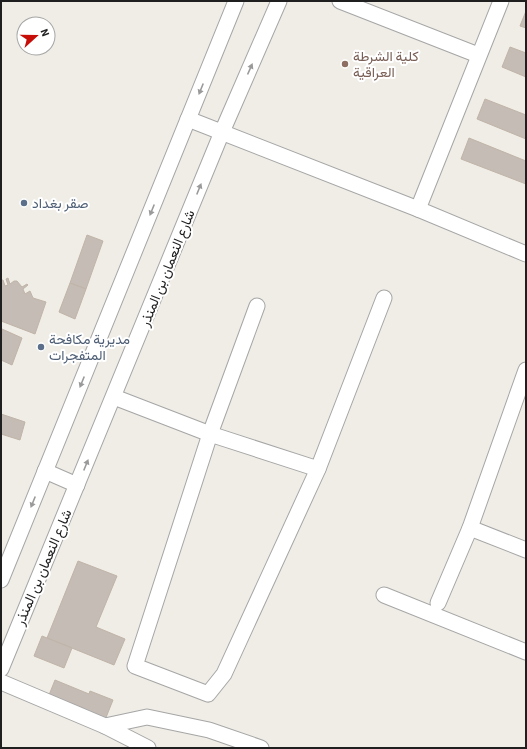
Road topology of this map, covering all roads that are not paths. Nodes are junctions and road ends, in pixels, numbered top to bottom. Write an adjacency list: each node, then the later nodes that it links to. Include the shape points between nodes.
1 (236, 1): 6 (street, one-way to 6)
2 (280, 1): 7 (street, شارع النعمان بن المنذر, one-way to 2)
3 (340, 1): 5 (street)
4 (500, 1): 5 (street)
5 (478, 55): 8 (street)
6 (188, 119): 7 (street); 16 (street, one-way to 16)
7 (222, 132): 8 (street); 13 (street, شارع النعمان بن المنذر, one-way to 7)
8 (418, 209): 9 (street)
9 (526, 254)
10 (384, 298): 15 (street)
11 (257, 306): 14 (street)
12 (526, 370): 18 (street)
13 (114, 397): 14 (street); 17 (street, شارع النعمان بن المنذر, one-way to 13)
14 (210, 434): 15 (street); 15 (street, via 135,666 208,694 224,674)
15 (318, 469)
16 (46, 471): 17 (street); 20 (street, one-way to 20)
17 (77, 485): 24 (street, شارع النعمان بن المنذر)
18 (470, 528): 19 (street); 22 (street)
19 (526, 550)
20 (1, 580)
21 (384, 595): 23 (street)
22 (438, 603)
23 (526, 652)
24 (1, 669)
25 (1, 682): 26 (street)
26 (105, 726): 27 (street); 28 (street, via 147,718 210,730)
27 (148, 748)
28 (261, 748)

